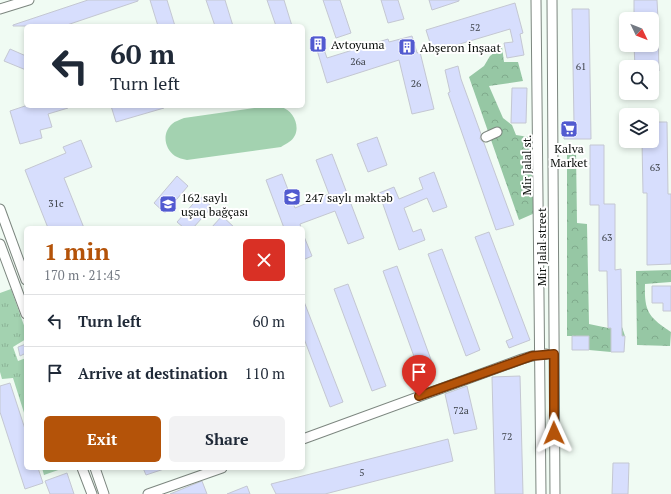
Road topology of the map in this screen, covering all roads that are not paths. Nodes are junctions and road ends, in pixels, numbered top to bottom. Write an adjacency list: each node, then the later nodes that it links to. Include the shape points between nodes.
1 (29, 0): 4 (street)
2 (536, 0): 11 (street, Mir Jalal st.)
3 (552, 0): 12 (street, Mir Jalal street)
4 (4, 8)
5 (497, 132): 6 (street)
6 (486, 137)
7 (0, 209): 9 (street)
8 (0, 244): 10 (street)
9 (24, 275)
10 (24, 309)
11 (540, 354): 12 (street); 13 (street); 20 (street)
12 (554, 354): 21 (street, Mir Jalal street)
13 (305, 438)
14 (83, 470): 17 (street)
15 (96, 470): 18 (street)
16 (216, 470): 19 (street)
17 (92, 494)
18 (104, 494)
19 (148, 494)
20 (541, 494)
21 (555, 494)

